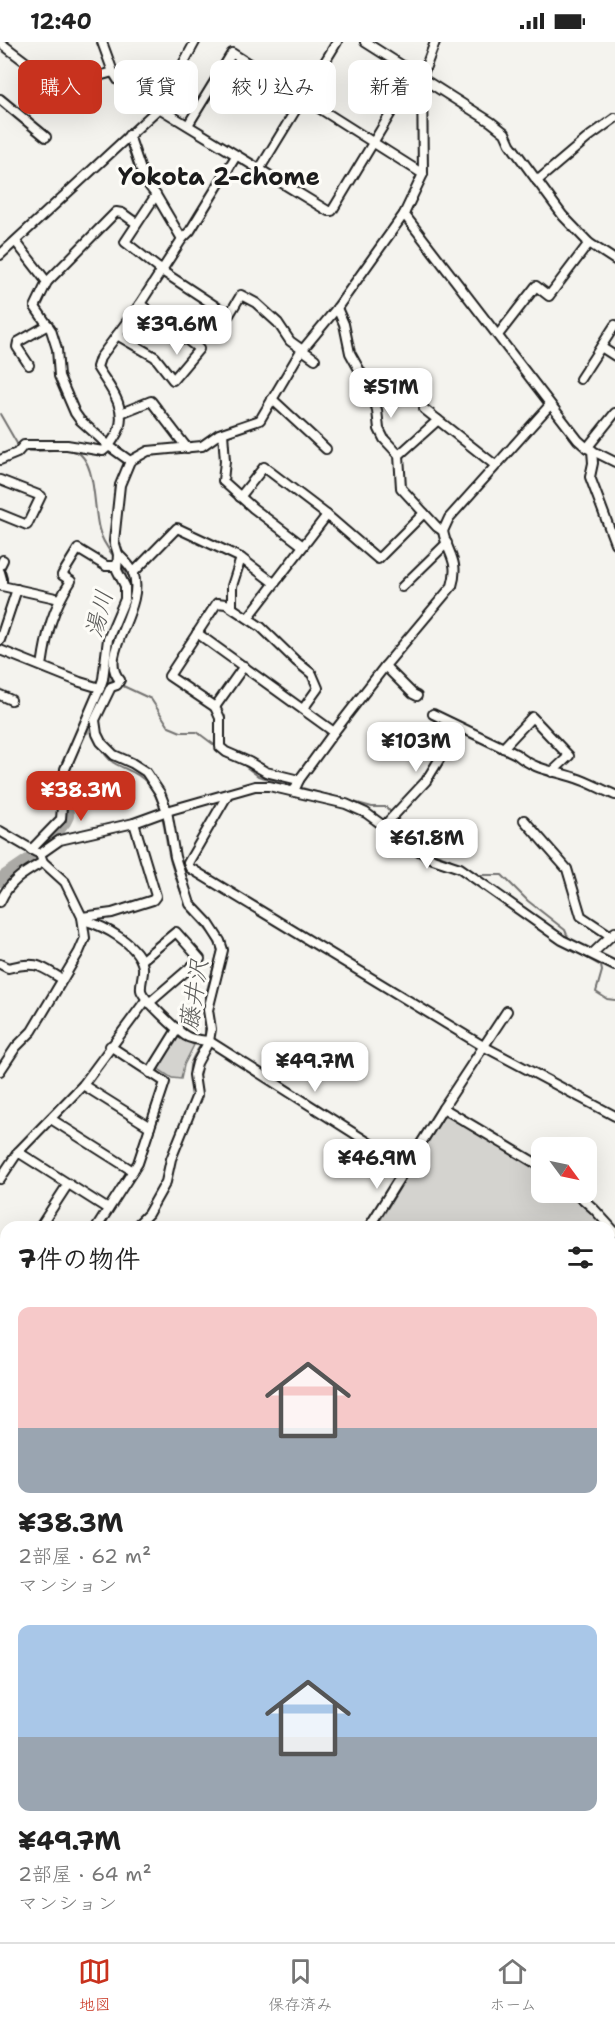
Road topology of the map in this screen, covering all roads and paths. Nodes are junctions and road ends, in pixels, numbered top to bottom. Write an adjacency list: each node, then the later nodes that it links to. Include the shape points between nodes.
1 (102, 42): 13 (street)
2 (195, 42): 7 (street)
3 (337, 42): 10 (street)
4 (365, 42): 11 (street)
5 (435, 42): 12 (street)
6 (2, 44): 13 (street, via 56,85)
7 (185, 60)
8 (228, 60): 9 (street, via 232,53)
9 (243, 60)
10 (326, 60)
11 (394, 60)
12 (426, 60)
13 (113, 72)
14 (432, 83): 31 (street, via 505,133)
15 (210, 89): 24 (street)
16 (0, 99): 26 (street)
17 (152, 114): 25 (street)
18 (169, 114): 24 (street)
19 (294, 114): 29 (street)
20 (329, 114): 27 (street)
21 (393, 114): 27 (street)
22 (421, 114): 30 (street)
23 (615, 118): 31 (street)
24 (188, 125): 28 (street)
25 (129, 135): 32 (street, via 144,179); 36 (street)
26 (46, 137)
27 (373, 143): 29 (street, via 332,212); 30 (street)
28 (236, 156): 29 (street); 35 (street)
29 (259, 170)
30 (423, 174): 33 (street)
31 (537, 181): 37 (street)
32 (156, 195): 34 (street); 35 (street)
33 (404, 214): 43 (street); 47 (street)
34 (136, 224): 40 (street, via 125,242); 41 (street, via 116,212)
35 (182, 239): 40 (street)
36 (16, 242): 38 (street); 41 (street)
37 (589, 243): 39 (street); 47 (street, via 549,296 536,286)
38 (0, 255)
39 (615, 260)
40 (162, 271): 42 (street); 49 (street, via 229,315 241,295 256,303)
41 (47, 282): 44 (street, via 35,307)
42 (140, 304): 46 (street); 46 (street, via 199,349 173,380 154,357)
43 (337, 308): 49 (street); 65 (street, via 350,354 371,391 379,429)
44 (48, 325): 52 (street, via 18,342 17,347); 61 (street, via 57,349 59,376 75,413)
45 (615, 325): 48 (street)
46 (117, 335): 57 (street, via 97,367 115,392)
47 (498, 335): 55 (street)
48 (601, 347): 50 (street); 53 (street)
49 (302, 350): 51 (street); 54 (street)
50 (615, 356)
51 (315, 359)
52 (29, 365)
53 (580, 379)
54 (272, 399): 60 (street, via 260,420); 63 (street)
55 (550, 405): 64 (street); 69 (street)
56 (424, 409): 59 (street)
57 (121, 412): 61 (street, via 119,429); 62 (street, via 151,401)
58 (615, 413): 64 (street)
59 (438, 420): 65 (street); 69 (street)
60 (223, 433): 62 (street, via 202,446); 71 (street, via 223,481)
61 (110, 446): 66 (street, via 103,451 67,445 24,445 17,453); 67 (street)
62 (187, 448): 67 (street, via 148,451)
63 (326, 449)
64 (589, 449): 68 (street); 77 (street, via 593,463 590,477)
65 (399, 455): 72 (street, via 401,488)
66 (0, 460)
67 (130, 461): 79 (street, via 120,485 114,541)
68 (615, 462)
69 (495, 465): 75 (street, via 449,518)
70 (0, 480): 73 (street, via 41,496 27,525)
71 (240, 497): 74 (street, via 264,467); 78 (street)
72 (424, 513): 74 (street, via 378,559); 75 (street)
73 (0, 514)
74 (327, 514): 78 (street)
75 (443, 531): 76 (street)
76 (447, 543): 85 (street); 95 (street, via 456,573 452,586)
77 (615, 543)
78 (303, 546): 84 (street)
79 (118, 554): 81 (street); 83 (street)
80 (241, 558): 83 (street, via 177,528); 84 (street); 88 (street, via 232,586)
81 (117, 566): 87 (street, via 106,566 78,549 62,575 71,581); 96 (street, via 125,586 125,599 108,639)
82 (0, 572): 86 (street, via 2,586)
83 (133, 573): 111 (street, via 135,596 115,654 114,671 120,680 111,687 95,726 108,750 146,772)
84 (274, 583): 89 (street)
85 (402, 587)
86 (17, 590): 87 (street); 91 (street)
87 (60, 599): 93 (street, via 46,633)
88 (232, 607): 89 (street); 90 (street, via 217,603)
89 (248, 618): 101 (street, via 312,674 318,688)
90 (197, 633): 94 (street); 100 (street, via 169,676)
91 (0, 640)
92 (0, 650): 93 (street)
93 (42, 666): 96 (street)
94 (244, 666): 100 (street); 101 (street)
95 (385, 666): 98 (street); 104 (street)
96 (100, 688): 116 (street, via 65,769 61,819)
97 (0, 695): 99 (street)
98 (417, 696)
99 (11, 700)
100 (215, 707): 107 (street, via 220,718 220,747 266,772)
101 (303, 709): 104 (street)
102 (433, 714): 103 (street)
103 (451, 723): 105 (street); 114 (street, via 442,755 426,781)
104 (333, 732): 107 (street)
105 (503, 748): 106 (street, via 527,764); 106 (street, via 532,717 569,756)
106 (552, 772): 110 (street)
107 (299, 780): 108 (street)
108 (294, 791): 109 (street, via 255,786); 114 (street, via 346,804)
109 (228, 794): 111 (street); 131 (street, via 188,863 190,868)
110 (615, 795)
111 (167, 811): 113 (street); 129 (street, via 175,857 190,904 209,924 223,950 208,1010 211,1029)
112 (524, 820): 120 (street, via 567,869 581,916)
113 (134, 823): 117 (street, via 60,840); 119 (street, via 156,896 112,913)
114 (384, 826): 121 (street, via 433,859 459,867 562,940)
115 (0, 831): 116 (street)
116 (32, 850): 117 (street)
117 (42, 858): 118 (street, via 13,881); 119 (street, via 65,882)
118 (0, 902)
119 (83, 918): 122 (street, via 120,938); 125 (street, via 85,938)
120 (613, 934): 121 (street)
121 (593, 953): 124 (street)
122 (142, 960): 126 (street, via 141,990); 126 (street, via 176,932 200,959)
123 (0, 964): 125 (street, via 8,968 37,964)
124 (615, 966)
125 (62, 979): 132 (street, via 32,1031)
126 (147, 1001): 128 (street); 130 (street)
127 (507, 1011): 131 (street)
128 (178, 1029): 129 (street, via 186,1036); 133 (street)
129 (205, 1040): 141 (street); 150 (street, via 194,1075 197,1095 171,1159 166,1182)
130 (110, 1046): 133 (street); 134 (street)
131 (483, 1046): 135 (street); 136 (street)
132 (0, 1071)
133 (150, 1073): 138 (street, via 165,1082)
134 (83, 1085): 137 (street); 138 (street)
135 (443, 1108): 140 (street); 141 (street)
136 (615, 1116)
137 (51, 1119): 139 (street); 143 (street)
138 (150, 1127): 143 (street)
139 (18, 1152): 142 (street); 145 (street)
140 (531, 1160)
141 (407, 1167): 151 (street)
142 (3, 1168): 144 (street)
143 (133, 1171): 147 (street)
144 (0, 1179)
145 (68, 1184): 147 (street); 148 (street)
146 (587, 1203): 152 (street)
147 (108, 1209): 149 (street)
148 (45, 1221)
149 (101, 1221)
150 (141, 1221)
151 (373, 1221)
152 (605, 1221)

